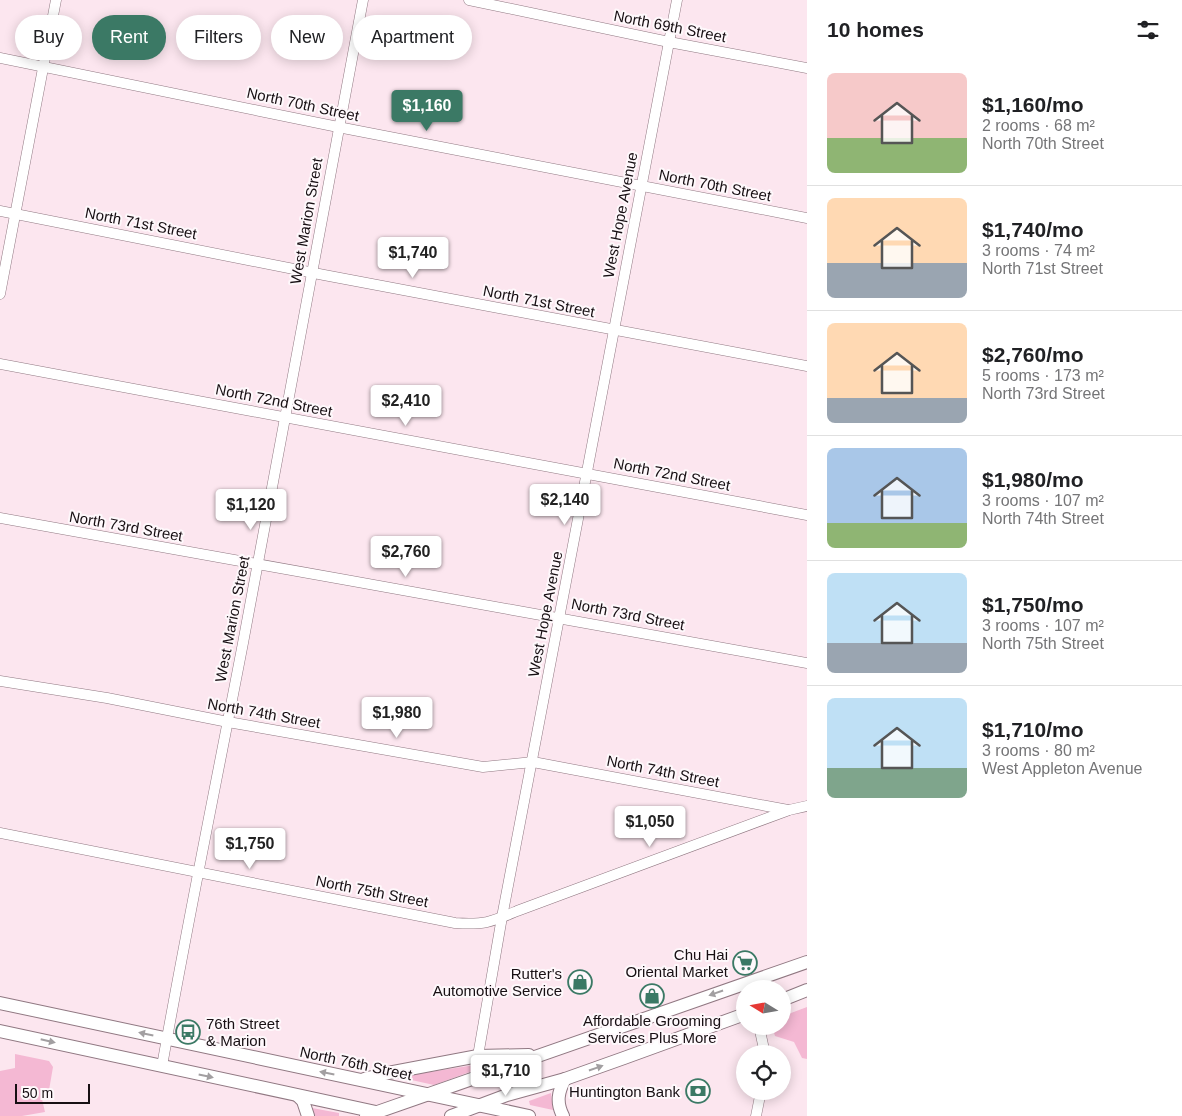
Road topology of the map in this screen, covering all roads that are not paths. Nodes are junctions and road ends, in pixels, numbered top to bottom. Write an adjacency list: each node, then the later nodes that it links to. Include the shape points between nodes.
1 (56, 0): 7 (street)
2 (363, 0): 9 (street, West Marion Street)
3 (470, 0): 5 (street, North 69th Street)
4 (678, 0): 5 (street, West Hope Avenue)
5 (669, 42): 8 (street, North 69th Street); 10 (street, West Hope Avenue)
6 (0, 58): 7 (street, North 70th Street)
7 (44, 66): 9 (street, North 70th Street); 12 (street)
8 (807, 68)
9 (338, 127): 10 (street, North 70th Street); 14 (street, West Marion Street)
10 (641, 186): 13 (street, North 70th Street); 16 (street, West Hope Avenue)
11 (0, 211): 12 (street, North 71st Street)
12 (15, 214): 14 (street, North 71st Street); 15 (street)
13 (807, 218)
14 (312, 272): 16 (street, North 71st Street); 19 (street, West Marion Street)
15 (0, 294)
16 (614, 330): 18 (street, North 71st Street); 20 (street, West Hope Avenue)
17 (0, 364): 19 (street, North 72nd Street)
18 (807, 366)
19 (284, 418): 20 (street, North 72nd Street); 23 (street, West Marion Street)
20 (587, 473): 21 (street, North 72nd Street); 24 (street, West Hope Avenue)
21 (807, 515)
22 (0, 518): 23 (street, North 73rd Street)
23 (258, 565): 24 (street, North 73rd Street); 27 (street, West Marion Street)
24 (560, 617): 25 (street, North 73rd Street); 28 (street, West Hope Avenue)
25 (807, 663)
26 (0, 681): 27 (street, North 74th Street)
27 (228, 722): 28 (street, North 74th Street, via 483,767); 32 (street, West Marion Street)
28 (532, 762): 30 (street, North 74th Street); 33 (street, West Hope Avenue)
29 (807, 806): 30 (street, North 75th Street)
30 (789, 810): 33 (street, North 75th Street)
31 (0, 833): 32 (street, North 75th Street)
32 (198, 872): 33 (street, North 75th Street, via 455,923 486,924); 42 (street, West Marion Street)
33 (502, 917): 44 (street, West Hope Avenue)
34 (807, 962): 35 (main road)
35 (760, 980)
36 (736, 989): 43 (main road, one-way to 43)
37 (807, 990): 38 (main road)
38 (791, 996)
39 (0, 1003): 42 (main road, North 76th Street, one-way to 39)
40 (736, 1017): 46 (main road, one-way to 40)
41 (0, 1031): 45 (main road, one-way to 45)
42 (166, 1038): 45 (street, West Marion Street); 47 (main road, North 76th Street, one-way to 42)
43 (542, 1054): 44 (main road); 48 (main road)
44 (478, 1056): 47 (main road)
45 (162, 1066): 49 (main road, one-way to 49)
46 (565, 1079): 51 (main road); 57 (main road, via 558,1100)
47 (361, 1080): 48 (main road, North 76th Street)
48 (426, 1095): 51 (main road, North 76th Street); 52 (main road)
49 (298, 1096): 52 (main road); 53 (main road)
50 (759, 1100): 58 (street)
51 (478, 1106): 55 (main road); 56 (main road, North 76th Street)
52 (372, 1114): 54 (main road)
53 (308, 1116)
54 (392, 1116)
55 (450, 1116)
56 (529, 1116)
57 (563, 1116)
58 (756, 1116)

